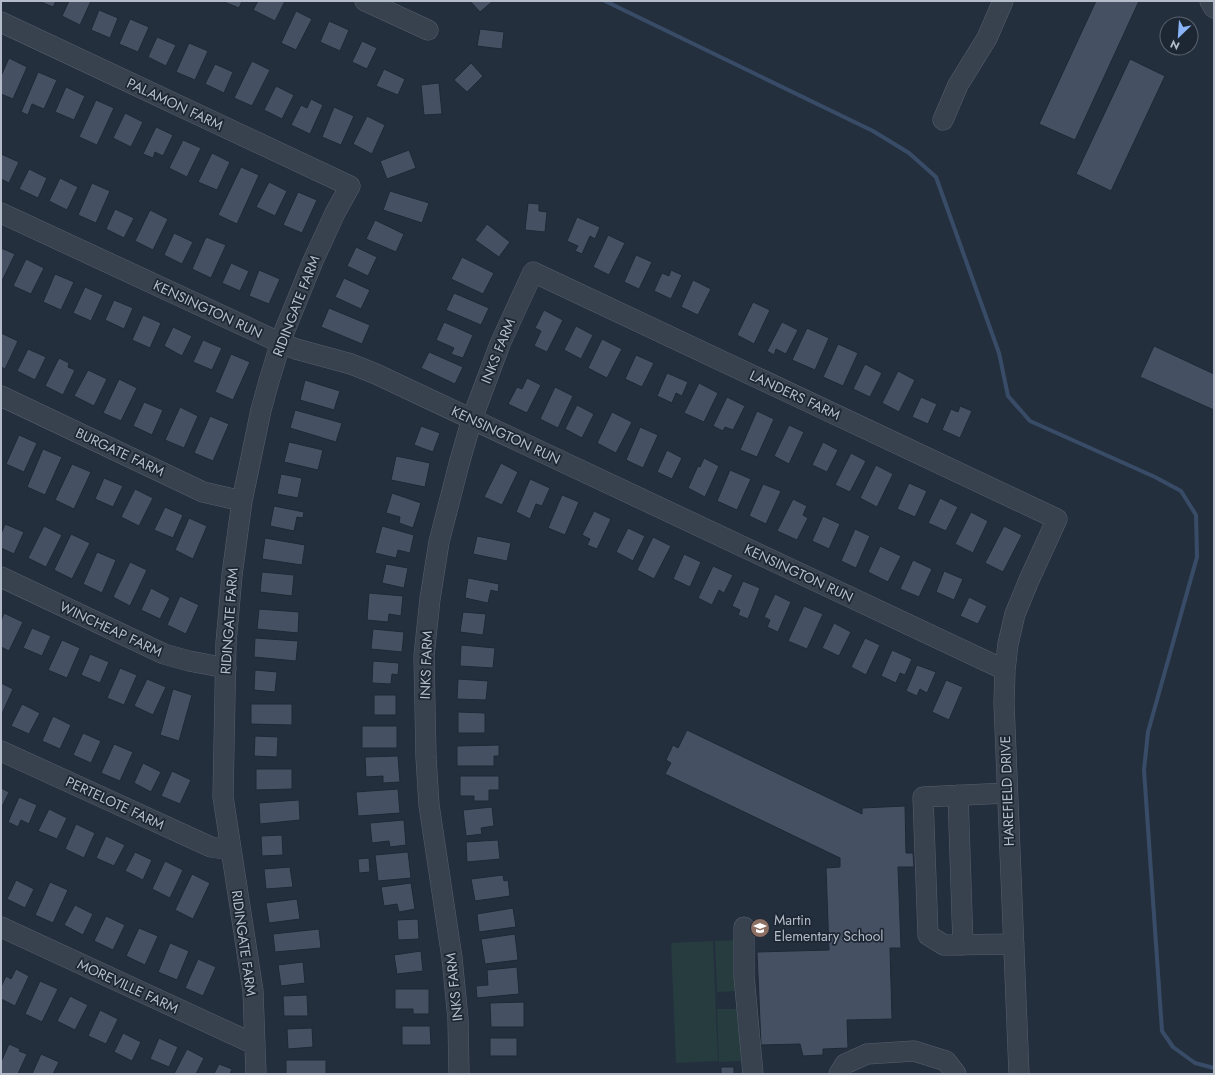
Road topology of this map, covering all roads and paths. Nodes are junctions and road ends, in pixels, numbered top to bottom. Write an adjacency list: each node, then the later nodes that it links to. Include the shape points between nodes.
1 (365, 1): 6 (street)
2 (1003, 1): 7 (street, via 987,38 958,85)
3 (1210, 1): 4 (street)
4 (1214, 8)
5 (1, 22): 8 (street, PALAMON FARM)
6 (428, 30)
7 (942, 120)
8 (350, 186): 11 (street, RIDINGATE FARM, via 313,260)
9 (1, 213): 11 (street, KENSINGTON RUN)
10 (533, 272): 13 (street, INKS FARM, via 500,344); 15 (street, LANDERS FARM)
11 (281, 343): 13 (street, KENSINGTON RUN, via 351,364); 14 (street, RIDINGATE FARM, via 261,410)
12 (1, 396): 14 (street, BURGATE FARM, via 203,492)
13 (472, 419): 18 (street, KENSINGTON RUN); 29 (street, INKS FARM, via 439,542 424,656 429,805 452,958 458,1019)
14 (242, 501): 17 (street, RIDINGATE FARM, via 232,575)
15 (1057, 519): 18 (street, HAREFIELD DRIVE, via 1015,614)
16 (1, 577): 17 (street, WINCHEAP FARM, via 164,654 189,662)
17 (226, 668): 22 (street, RIDINGATE FARM, via 223,797)
18 (1005, 670): 20 (street, HAREFIELD DRIVE)
19 (1, 751): 22 (street, PERTELOTE FARM, via 211,847)
20 (1007, 793): 21 (street); 25 (street, HAREFIELD DRIVE)
21 (958, 795): 26 (street); 26 (street, via 923,797 928,935 944,945)
22 (230, 850): 27 (street, RIDINGATE FARM, via 253,991)
23 (1, 927): 27 (street, MOREVILLE FARM)
24 (744, 927): 30 (street, via 744,976)
25 (1014, 944): 26 (street); 33 (street, HAREFIELD DRIVE)
26 (963, 945)
27 (254, 1044): 28 (street, RIDINGATE FARM)
28 (256, 1074)
29 (459, 1074)
30 (753, 1074)
31 (839, 1074): 32 (street, via 845,1064 867,1054 914,1051 946,1060)
32 (956, 1074)
33 (1019, 1074)

